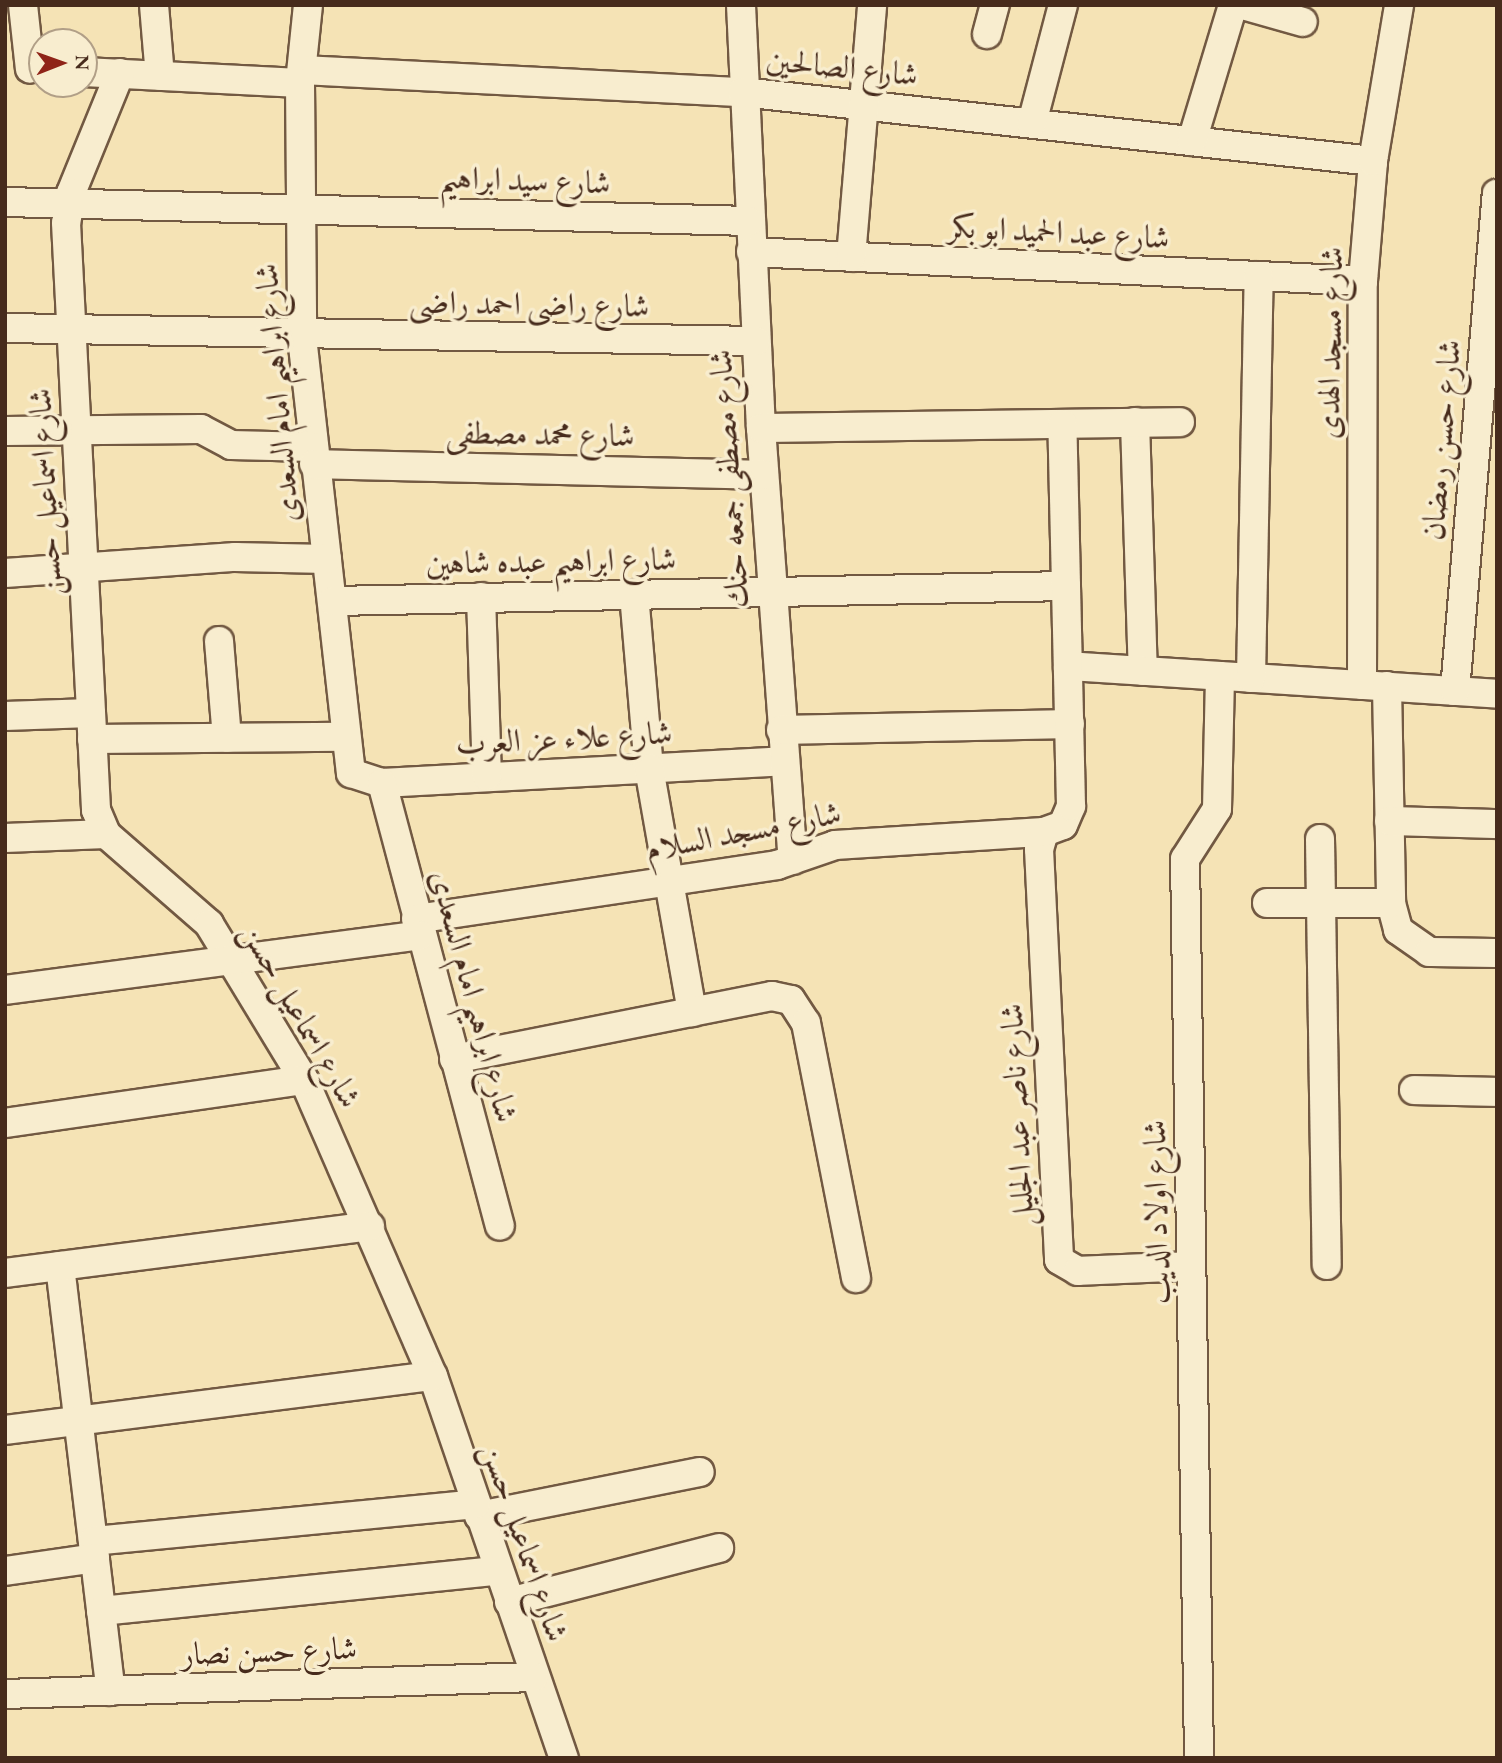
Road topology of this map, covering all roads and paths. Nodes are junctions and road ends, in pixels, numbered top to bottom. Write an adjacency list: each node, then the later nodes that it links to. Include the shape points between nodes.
1 (23, 5): 13 (street)
2 (154, 5): 16 (street)
3 (308, 5): 17 (street, شارع ابراهيم امام السعدى)
4 (741, 5): 18 (street, شارع مصطفى جمعه حنك)
5 (872, 5): 19 (street)
6 (995, 5): 12 (street)
7 (1063, 5): 20 (street)
8 (1233, 5): 21 (street)
9 (1243, 5): 11 (street)
10 (1399, 5): 22 (street, شارع مسجد الهدى)
11 (1303, 22)
12 (987, 34)
13 (26, 69)
14 (98, 72): 15 (street, شارع الصالحين)
15 (120, 73): 16 (street, شارع الصالحين); 25 (street, شارع اسماعيل حسن)
16 (160, 76): 17 (street, شارع الصالحين)
17 (301, 77): 18 (street, شارع الصالحين); 26 (street, شارع ابراهيم امام السعدى)
18 (742, 92): 19 (street, شارع الصالحين); 27 (street, شارع مصطفى جمعه حنك)
19 (861, 104): 20 (street, شارع الصالحين); 29 (street)
20 (1032, 123): 21 (street, شارع الصالحين)
21 (1192, 141): 22 (street, شارع الصالحين)
22 (1373, 161): 31 (street, شارع مسجد الهدى)
23 (1497, 194): 58 (street, شارع حسن رمضان)
24 (5, 202): 25 (street)
25 (69, 204): 26 (street); 33 (street, شارع اسماعيل حسن)
26 (299, 209): 27 (street, شارع سيد ابراهيم); 34 (street, شارع ابراهيم امام السعدى)
27 (749, 221): 28 (street, شارع مصطفى جمعه حنك)
28 (751, 252): 29 (street, شارع عبد الحميد ابو بكر); 35 (street, شارع مصطفى جمعه حنك)
29 (851, 257): 30 (street, شارع عبد الحميد ابو بكر)
30 (1259, 276): 31 (street, شارع عبد الحميد ابو بكر); 56 (street)
31 (1363, 281): 57 (street, شارع مسجد الهدى)
32 (5, 328): 33 (street, شارع راضى احمد راضى)
33 (71, 330): 34 (street, شارع راضى احمد راضى); 40 (street, شارع اسماعيل حسن)
34 (302, 337): 35 (street, شارع راضى احمد راضى); 42 (street, شارع ابراهيم امام السعدى)
35 (756, 341): 39 (street, شارع مصطفى جمعه حنك)
36 (1135, 422): 37 (street); 38 (street); 54 (street)
37 (1180, 422)
38 (1062, 424): 39 (street); 47 (street)
39 (761, 428): 43 (street, شارع مصطفى جمعه حنك)
40 (76, 430): 41 (street, شارع محمد مصطفى); 42 (street, شارع محمد مصطفى, via 201,429 231,445); 45 (street, شارع اسماعيل حسن)
41 (5, 431)
42 (313, 456): 43 (street, شارع محمد مصطفى); 44 (street, شارع ابراهيم امام السعدى)
43 (764, 475): 48 (street, شارع مصطفى جمعه حنك)
44 (327, 559): 45 (street, via 234,557); 51 (street, شارع ابراهيم امام السعدى)
45 (84, 570): 46 (street); 62 (street, شارع اسماعيل حسن)
46 (5, 573)
47 (1066, 586): 48 (street, شارع ابراهيم عبده شاهين); 53 (street)
48 (771, 591): 49 (street, شارع ابراهيم عبده شاهين); 63 (street, شارع مصطفى جمعه حنك)
49 (634, 594): 50 (street, شارع ابراهيم عبده شاهين); 67 (street)
50 (481, 597): 51 (street, شارع ابراهيم عبده شاهين); 69 (street)
51 (333, 601): 64 (street, شارع ابراهيم امام السعدى)
52 (219, 641): 65 (street)
53 (1068, 666): 54 (street); 61 (street)
54 (1143, 671): 55 (street)
55 (1220, 676): 56 (street); 96 (street, شارع اولاد الديب, via 1217,809 1185,859)
56 (1251, 678): 57 (street)
57 (1374, 686): 58 (street); 71 (street, شارع مسجد الهدى)
58 (1455, 691): 59 (street)
59 (1497, 694)
60 (5, 716): 62 (street)
61 (1070, 724): 63 (street); 73 (street, via 1069,817)
62 (91, 726): 65 (street); 74 (street, شارع اسماعيل حسن, via 96,810)
63 (780, 730): 66 (street, شارع مصطفى جمعه حنك)
64 (343, 737): 65 (street); 68 (street, شارع ابراهيم امام السعدى)
65 (227, 738)
66 (783, 761): 67 (street, شارع علاء عز العرب); 77 (street, شارع مصطفى جمعه حنك)
67 (649, 768): 69 (street, شارع علاء عز العرب); 78 (street)
68 (351, 773): 70 (street, شارع علاء عز العرب)
69 (487, 776): 70 (street, شارع علاء عز العرب)
70 (382, 783): 82 (street, شارع ابراهيم امام السعدى)
71 (1390, 821): 72 (street); 79 (street, شارع مسجد الهدى)
72 (1497, 824)
73 (1044, 832): 77 (street, شارع مسجد السلام, via 835,845); 96 (street, شارع ناصر عبد الجليل, via 1038,849 1059,1260 1078,1271)
74 (106, 834): 75 (street); 84 (street, شارع اسماعيل حسن, via 182,897)
75 (5, 838)
76 (1320, 839): 81 (street)
77 (793, 860): 78 (street, شارع مسجد السلام)
78 (671, 883): 82 (street, شارع مسجد السلام); 86 (street)
79 (1391, 902): 81 (street); 83 (street, شارع مسجد الهدى, via 1398,930 1429,952)
80 (1267, 903): 81 (street)
81 (1321, 903): 94 (street)
82 (418, 927): 84 (street, شارع مسجد السلام); 87 (street, شارع ابراهيم امام السعدى)
83 (1497, 953)
84 (236, 962): 85 (street, شارع مسجد السلام); 88 (street, شارع اسماعيل حسن)
85 (5, 990)
86 (692, 1012): 87 (street); 98 (street, via 772,996 791,1000 806,1023)
87 (454, 1059): 93 (street, شارع ابراهيم امام السعدى)
88 (304, 1080): 91 (street); 92 (street, شارع اسماعيل حسن)
89 (1414, 1090): 90 (street)
90 (1497, 1092)
91 (5, 1123)
92 (370, 1226): 95 (street); 99 (street, شارع اسماعيل حسن)
93 (500, 1226)
94 (1327, 1265)
95 (60, 1266): 97 (street); 100 (street)
96 (1191, 1266): 114 (street, شارع اولاد الديب)
97 (5, 1273)
98 (856, 1278)
99 (433, 1376): 100 (street); 103 (street, شارع اسماعيل حسن)
100 (78, 1419): 101 (street); 105 (street)
101 (5, 1430)
102 (700, 1472): 103 (street)
103 (477, 1510): 105 (street); 107 (street, شارع اسماعيل حسن)
104 (719, 1548): 108 (street)
105 (94, 1550): 106 (street); 109 (street)
106 (5, 1570)
107 (498, 1571): 108 (street, شارع اسماعيل حسن); 109 (street)
108 (509, 1602): 110 (street, شارع اسماعيل حسن)
109 (101, 1611): 111 (street)
110 (534, 1677): 111 (street, شارع حسن نصار); 113 (street, شارع اسماعيل حسن)
111 (111, 1691): 112 (street, شارع حسن نصار)
112 (5, 1694)
113 (564, 1758)
114 (1199, 1758)

